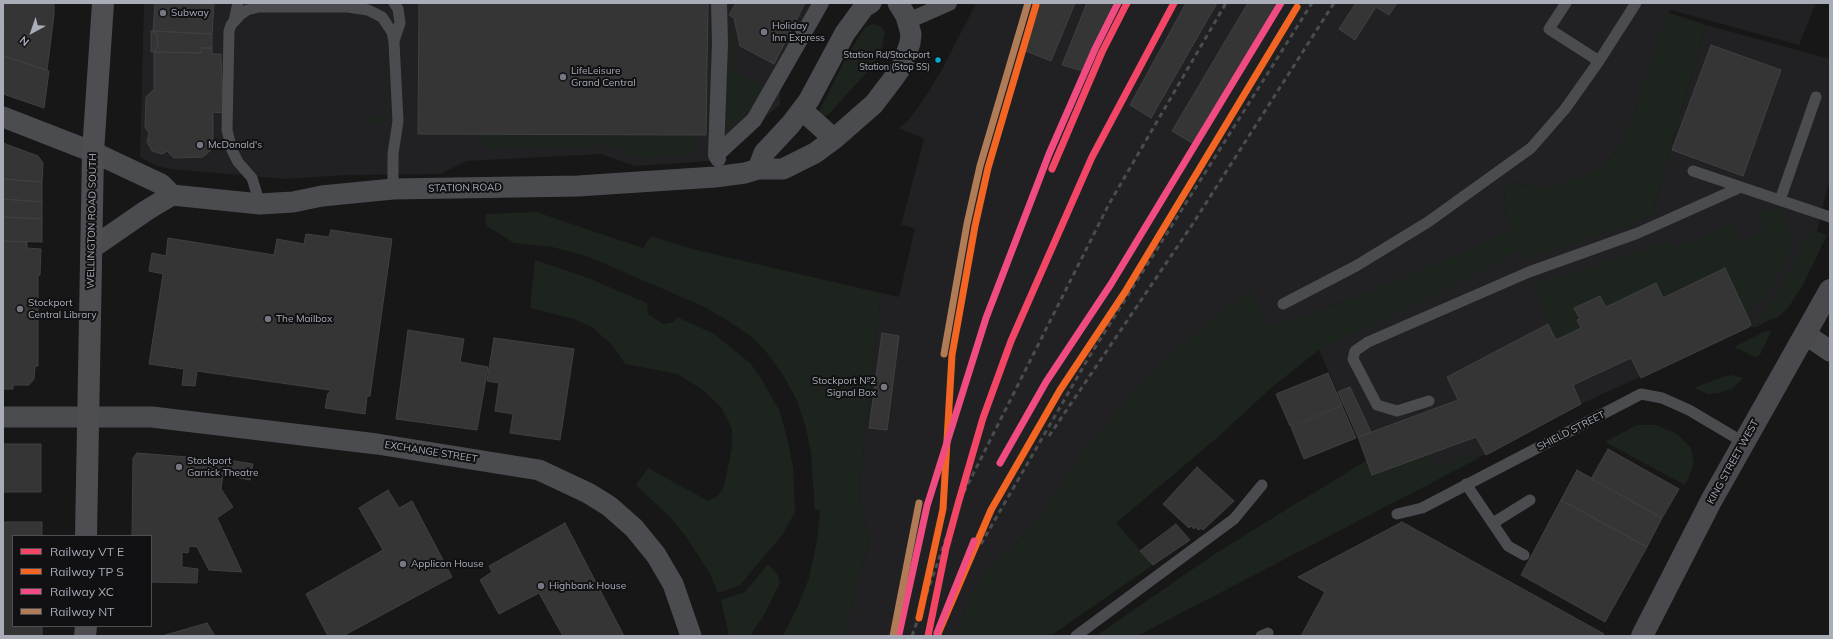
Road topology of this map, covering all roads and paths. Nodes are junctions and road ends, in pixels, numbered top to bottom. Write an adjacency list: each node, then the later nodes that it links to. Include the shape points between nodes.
1 (103, 3): 18 (highway, WELLINGTON ROAD SOUTH)
2 (238, 3): 11 (lane)
3 (394, 3): 12 (lane, via 398,9 400,23)
4 (719, 3): 19 (street)
5 (821, 3): 19 (street, via 754,120)
6 (871, 3): 15 (street, via 864,7 845,33)
7 (949, 3): 10 (street)
8 (1566, 3): 13 (lane, via 1549,29)
9 (1636, 3): 13 (lane)
10 (903, 12): 17 (street, STATION ROAD, via 911,34 902,66 874,104)
11 (234, 21): 12 (lane, via 247,10 260,7 348,7 368,10 382,17 392,32); 27 (lane, via 229,31 227,130 232,150 238,162 252,178)
12 (394, 42): 24 (lane, via 398,122 393,154)
13 (1599, 61): 31 (lane, via 1565,109 1530,148 1428,222 1356,266)
14 (1816, 97): 26 (lane)
15 (802, 110): 17 (street); 20 (street, via 764,153)
16 (3, 117): 18 (street)
17 (834, 139): 20 (street, STATION ROAD, via 815,153 783,170)
18 (93, 152): 25 (street, via 161,184); 29 (highway, WELLINGTON ROAD SOUTH)
19 (716, 155): 22 (street)
20 (758, 169): 22 (street, STATION ROAD)
21 (1693, 171): 23 (lane)
22 (725, 176): 24 (street, STATION ROAD, via 578,186)
23 (1741, 187): 26 (lane); 34 (lane, via 1638,233 1529,272 1368,342 1355,351 1353,359 1377,405 1397,411)
24 (393, 189): 27 (street, STATION ROAD)
25 (172, 195): 27 (street, STATION ROAD); 29 (street)
26 (1780, 200): 28 (lane)
27 (260, 204)
28 (1830, 217)
29 (92, 248): 36 (highway, WELLINGTON ROAD SOUTH)
30 (1830, 290): 32 (main road, KING STREET WEST)
31 (1283, 304)
32 (1805, 334): 33 (street); 37 (main road, KING STREET WEST)
33 (1830, 351)
34 (1429, 402)
35 (3, 416): 36 (street, EXCHANGE STREET)
36 (89, 416): 43 (highway, WELLINGTON ROAD SOUTH); 45 (street, EXCHANGE STREET, via 152,417 206,423 377,444 539,470 588,493 609,506 634,528 656,555 673,584)
37 (1743, 442): 38 (lane, SHIELD STREET, via 1689,410 1662,398 1641,394); 47 (main road, KING STREET WEST)
38 (1466, 484): 41 (lane, SHIELD STREET, via 1422,508); 42 (lane)
39 (1262, 485): 46 (lane, via 1234,519)
40 (1530, 500): 42 (lane)
41 (1397, 514)
42 (1493, 523): 44 (lane, via 1508,546)
43 (86, 535)
44 (1524, 555)
45 (691, 636)
46 (1076, 636)
47 (1642, 636)

